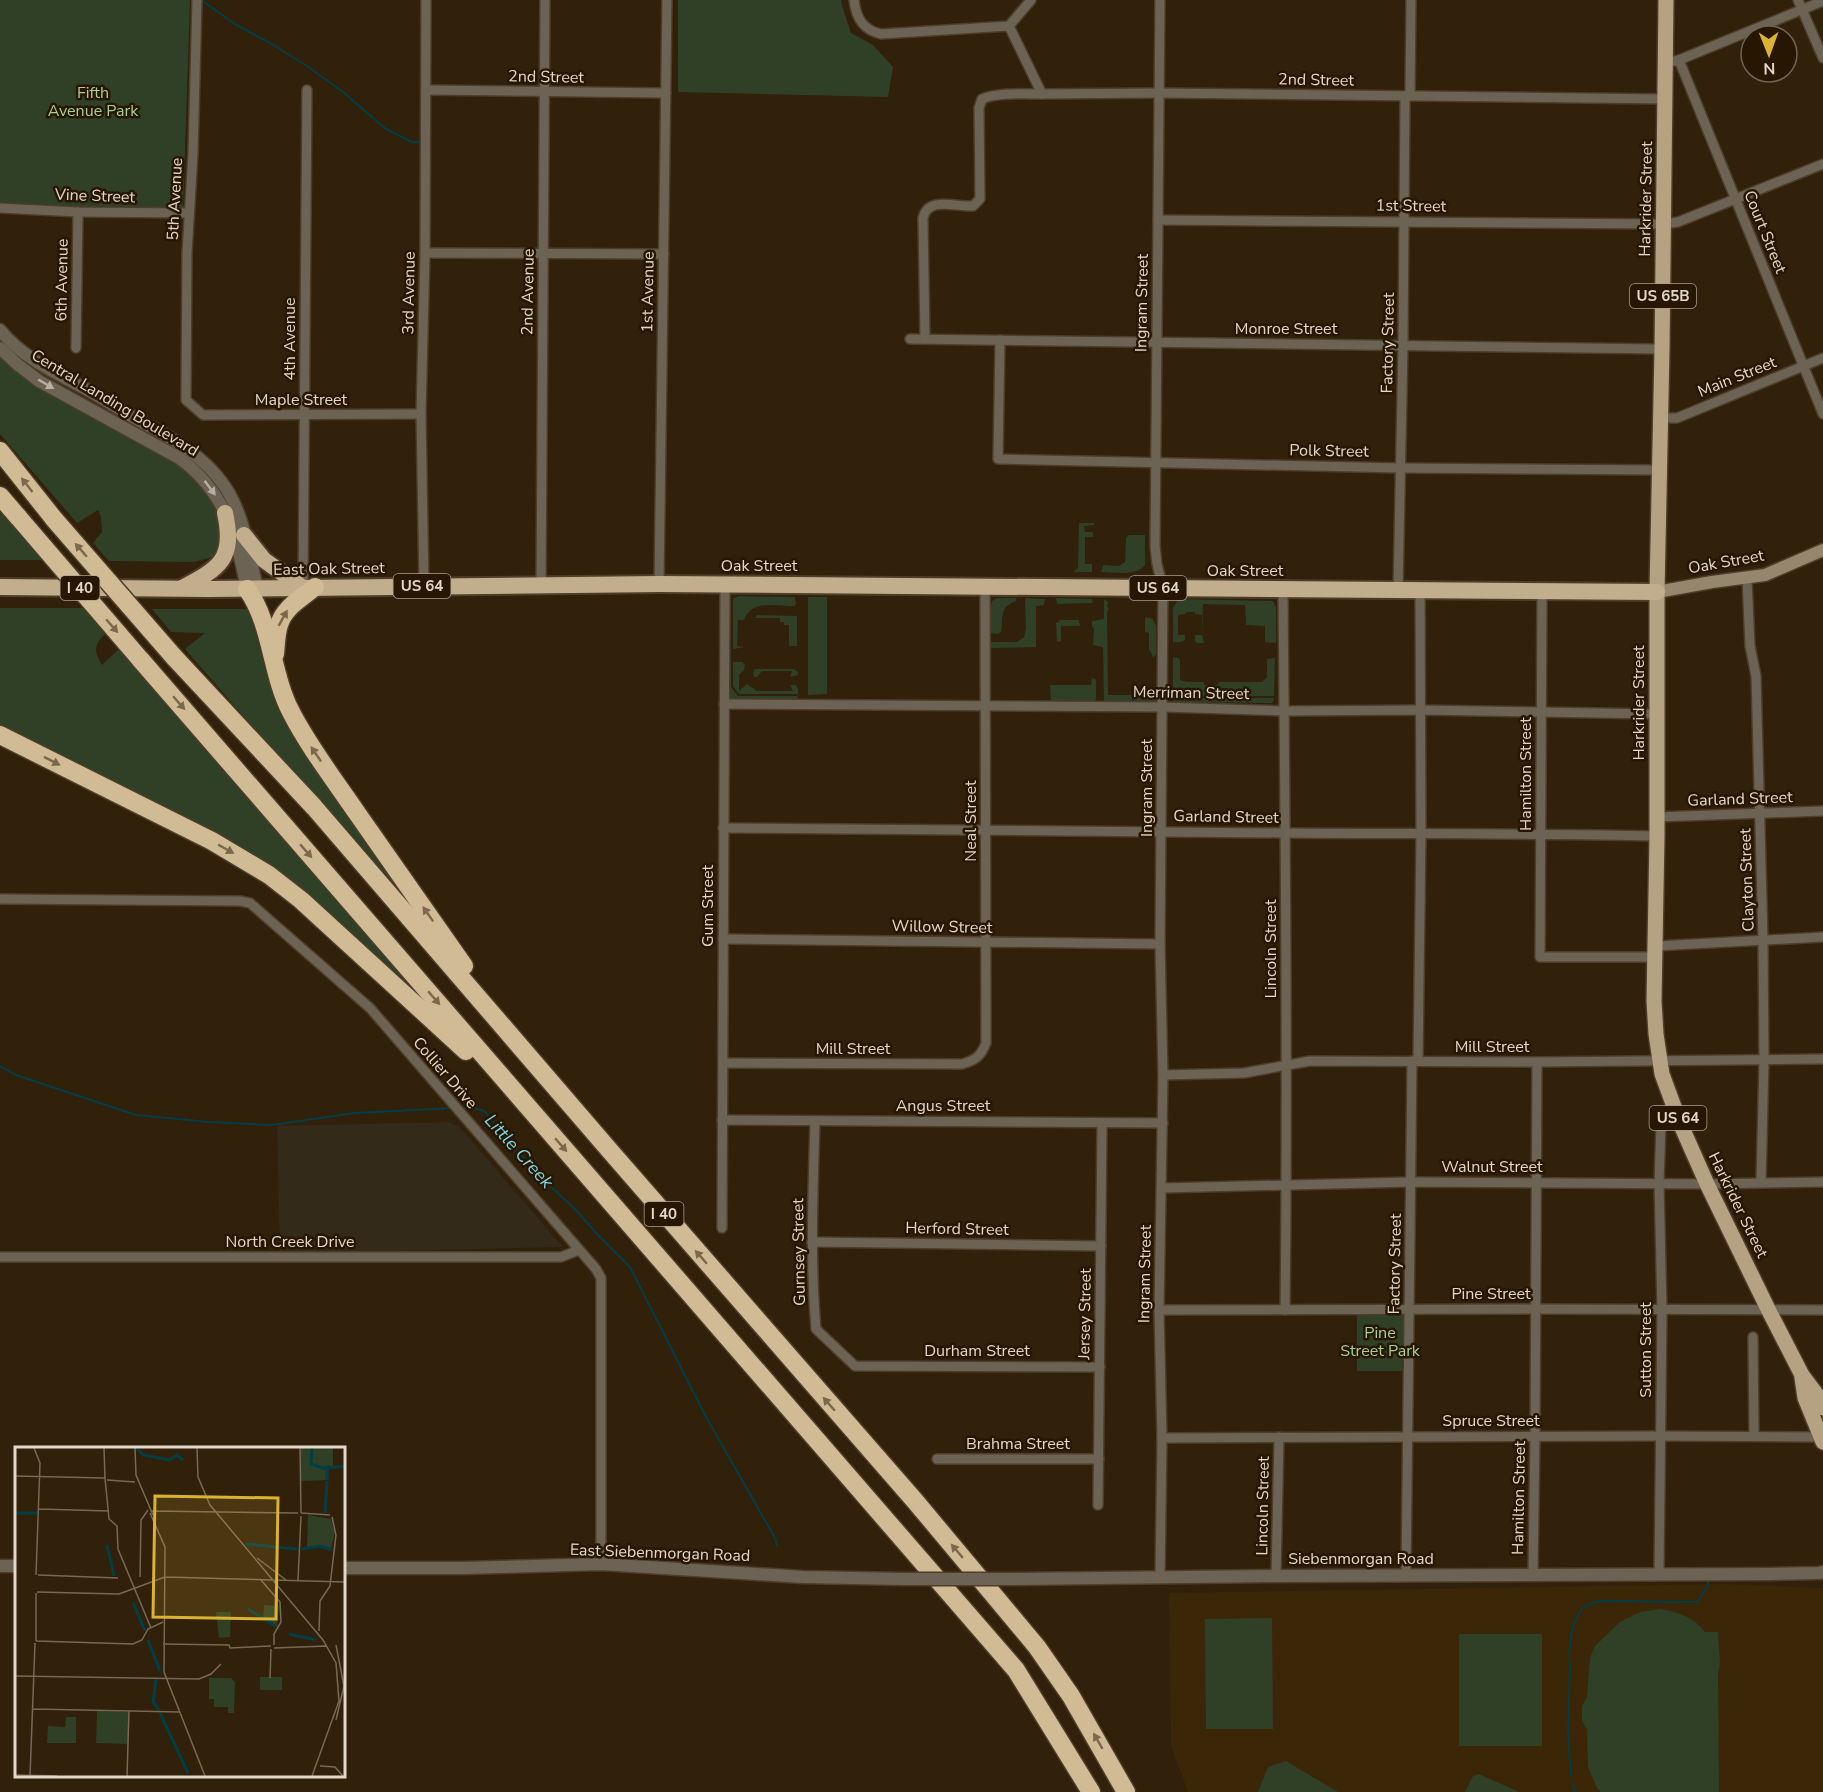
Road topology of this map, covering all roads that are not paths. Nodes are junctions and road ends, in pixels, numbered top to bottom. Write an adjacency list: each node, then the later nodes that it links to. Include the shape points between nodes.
1 (426, 0): 17 (street, 3rd Avenue)
2 (545, 0): 18 (street, 2nd Avenue)
3 (667, 0): 19 (street, 1st Avenue)
4 (854, 0): 13 (street, via 864,26 881,34)
5 (1030, 0): 13 (street)
6 (1160, 0): 20 (street, Ingram Street)
7 (1411, 0): 22 (street, Factory Street)
8 (1666, 0): 15 (main road, Harkrider Street / US 65B)
9 (1798, 0): 12 (street)
10 (197, 1): 28 (street, 5th Avenue)
11 (1823, 1): 12 (street)
12 (1803, 10): 14 (street); 15 (street)
13 (1009, 26): 21 (street)
14 (1823, 58)
15 (1672, 62): 23 (main road, Harkrider Street / US 65B); 25 (street, Court Street)
16 (307, 90): 49 (street, 4th Avenue)
17 (426, 90): 18 (street, 2nd Street); 32 (street, 3rd Avenue)
18 (545, 92): 19 (street, 2nd Street); 33 (street, 2nd Avenue)
19 (666, 93): 34 (street, 1st Avenue)
20 (1159, 93): 21 (street, 2nd Street); 22 (street, 2nd Street); 29 (street, Ingram Street)
21 (1042, 94): 37 (street, 2nd Street, via 982,99 980,199 973,206 938,204 924,211)
22 (1408, 96): 23 (street, 2nd Street); 30 (street, Factory Street)
23 (1665, 99): 31 (main road, Harkrider Street / US 65B)
24 (1823, 165): 25 (street, 1st Street)
25 (1737, 200): 31 (street, 1st Street); 45 (street, Court Street)
26 (0, 208): 27 (street, Vine Street)
27 (78, 212): 28 (street, Vine Street); 42 (street, 6th Avenue)
28 (189, 213): 46 (street, 5th Avenue)
29 (1158, 220): 30 (street, 1st Street); 39 (street, Ingram Street)
30 (1404, 221): 31 (street, 1st Street); 40 (street, Factory Street)
31 (1664, 224): 43 (main road, Harkrider Street / US 65B)
32 (425, 253): 33 (street); 47 (street, 3rd Avenue)
33 (544, 254): 34 (street); 60 (street, 2nd Avenue)
34 (664, 254): 61 (street, 1st Avenue)
35 (0, 330): 57 (street, Central Landing Boulevard, via 46,369 198,457 225,487)
36 (910, 339): 37 (street, Monroe Street)
37 (925, 339): 38 (street, Monroe Street)
38 (1000, 340): 39 (street, Monroe Street); 52 (street, Polk Street, via 998,459)
39 (1156, 343): 40 (street, Monroe Street); 52 (street, Ingram Street)
40 (1403, 345): 43 (street, Monroe Street); 53 (street, Factory Street)
41 (0, 348): 56 (street, Central Landing Boulevard, one-way to 56, via 39,381 185,463 206,482)
42 (76, 348)
43 (1662, 349): 50 (main road, Harkrider Street / US 65B)
44 (1823, 358): 45 (street, Main Street)
45 (1803, 366): 48 (street, Court Street); 50 (street, Main Street, via 1677,418)
46 (186, 400): 49 (street, Maple Street, via 203,415)
47 (421, 414): 49 (street, Maple Street); 63 (street, 3rd Avenue)
48 (1823, 414)
49 (304, 415): 67 (street, 4th Avenue)
50 (1661, 418): 54 (main road, Harkrider Street / US 65B)
51 (0, 451): 101 (highway, I 40, one-way to 51, bridge, via 314,807 174,657)
52 (1155, 462): 53 (street, Polk Street); 68 (street, Ingram Street, via 1155,546)
53 (1400, 468): 54 (street, Polk Street); 71 (street, Factory Street)
54 (1660, 470): 74 (main road, Harkrider Street / US 65B)
55 (0, 496): 111 (highway, I 40, one-way to 111, bridge)
56 (225, 513): 66 (street, Central Landing Boulevard); 69 (highway, via 229,530 225,555 219,565)
57 (244, 535): 66 (street, Central Landing Boulevard); 67 (highway, via 264,560)
58 (1823, 550): 59 (main road, Oak Street, via 1776,572)
59 (1746, 579): 74 (main road, Oak Street); 85 (street, Clayton Street, via 1756,676)
60 (541, 584): 61 (highway, East Oak Street / US 64); 63 (highway, East Oak Street / US 64)
61 (659, 584): 62 (highway, Oak Street / US 64)
62 (725, 584): 64 (highway, Oak Street / US 64); 76 (street, Gum Street)
63 (424, 586): 67 (highway, East Oak Street / US 64)
64 (985, 586): 68 (highway, Oak Street / US 64); 77 (street, Neal Street)
65 (0, 587): 69 (highway, East Oak Street / US 64)
66 (252, 588): 67 (highway, East Oak Street / US 64); 69 (highway, East Oak Street / US 64); 75 (highway)
67 (309, 588): 75 (highway, one-way to 67, via 282,617)
68 (1163, 588): 70 (highway, Oak Street / US 64); 78 (street, Ingram Street)
69 (181, 589)
70 (1283, 589): 71 (highway, Oak Street / US 64); 80 (street, Lincoln Street)
71 (1398, 590): 72 (highway, Oak Street / US 64)
72 (1420, 590): 73 (highway, Oak Street / US 64); 79 (street, Factory Street)
73 (1542, 591): 74 (highway, Oak Street / US 64); 81 (street, Hamilton Street)
74 (1657, 592): 82 (main road, Harkrider Street / US 64)
75 (274, 662): 101 (highway, one-way to 75, via 310,746 288,706)
76 (724, 704): 77 (street, Merriman Street); 87 (street, Gum Street)
77 (986, 707): 78 (street, Merriman Street); 88 (street, Neal Street)
78 (1163, 707): 80 (street, Merriman Street); 89 (street, Ingram Street)
79 (1420, 710): 80 (street, Merriman Street); 81 (street, Merriman Street); 91 (street, Factory Street)
80 (1284, 711): 90 (street, Lincoln Street)
81 (1541, 712): 82 (street, Merriman Street); 92 (street, Hamilton Street)
82 (1656, 714): 86 (main road, Harkrider Street / US 64)
83 (0, 735): 111 (highway, one-way to 111, via 212,841 277,881)
84 (1823, 811): 85 (street, Garland Street)
85 (1760, 813): 86 (street, Garland Street); 97 (street, Clayton Street)
86 (1657, 817): 93 (main road, Harkrider Street / US 64)
87 (723, 828): 88 (street, Garland Street); 96 (street, Gum Street)
88 (986, 828): 89 (street, Garland Street); 98 (street, Neal Street)
89 (1162, 831): 90 (street, Garland Street); 99 (street, Ingram Street)
90 (1286, 833): 91 (street, Garland Street); 109 (street, Lincoln Street)
91 (1421, 833): 92 (street, Garland Street); 105 (street, Factory Street)
92 (1540, 833): 93 (street, Garland Street); 100 (street, Hamilton Street, via 1540,957)
93 (1657, 836): 100 (main road, Harkrider Street / US 64)
94 (0, 898): 128 (street, Collier Drive, via 250,903 370,1008)
95 (1823, 937): 97 (street)
96 (723, 939): 98 (street, Willow Street); 108 (street, Gum Street)
97 (1763, 940): 100 (street); 104 (street, Clayton Street)
98 (986, 943): 99 (street, Willow Street); 102 (street, Neal Street, via 986,1043)
99 (1160, 944): 110 (street, Ingram Street)
100 (1656, 951): 106 (main road, Harkrider Street / US 64, via 1654,1001)
101 (521, 1048): 162 (highway, I 40, one-way to 101, via 1071,1696 1037,1647)
102 (981, 1055): 108 (street, Mill Street, via 962,1064)
103 (1823, 1059): 104 (street, Mill Street)
104 (1764, 1060): 106 (street, Mill Street); 119 (street, Clayton Street)
105 (1415, 1061): 107 (street, Mill Street); 109 (street, Mill Street); 117 (street, Factory Street)
106 (1661, 1061): 107 (street, Mill Street); 122 (main road, Harkrider Street / US 64, via 1667,1092)
107 (1538, 1062): 118 (street, Hamilton Street)
108 (723, 1063): 112 (street, Gum Street)
109 (1286, 1064): 110 (street, Mill Street, via 1244,1073); 123 (street, Lincoln Street)
110 (1163, 1075): 115 (street, Ingram Street)
111 (528, 1107): 161 (highway, I 40, one-way to 161, via 1016,1670)
112 (723, 1120): 113 (street, Angus Street); 125 (street, Gum Street)
113 (815, 1120): 114 (street, Angus Street); 126 (street, Gurnsey Street)
114 (1102, 1123): 115 (street, Angus Street); 127 (street, Jersey Street)
115 (1163, 1123): 124 (street, Ingram Street)
116 (1661, 1125): 121 (street, Sutton Street)
117 (1411, 1182): 118 (street, Walnut Street); 123 (street, Walnut Street); 130 (street, Factory Street)
118 (1536, 1182): 121 (street, Walnut Street); 131 (street, Hamilton Street)
119 (1761, 1182): 120 (street, Walnut Street); 122 (street, Walnut Street)
120 (1823, 1182)
121 (1659, 1183): 122 (street, Walnut Street); 135 (street, Sutton Street)
122 (1707, 1184): 132 (main road, Harkrider Street / US 64)
123 (1287, 1185): 124 (street, Walnut Street); 134 (street, Lincoln Street)
124 (1162, 1188): 133 (street, Ingram Street)
125 (722, 1228)
126 (812, 1242): 127 (street, Herford Street); 138 (street, Gurnsey Street, via 816,1329)
127 (1101, 1246): 139 (street, Jersey Street)
128 (579, 1250): 129 (street, North Creek Drive, via 561,1257); 152 (street, Collier Drive, via 596,1269 602,1289)
129 (0, 1257)
130 (1410, 1309): 131 (street, Pine Street); 134 (street, Pine Street); 142 (street, Factory Street)
131 (1535, 1309): 135 (street, Pine Street); 143 (street, Hamilton Street)
132 (1768, 1309): 135 (street, Pine Street); 136 (street, Pine Street); 140 (main road, Harkrider Street / US 64)
133 (1159, 1310): 134 (street, Pine Street); 147 (street, Ingram Street)
134 (1285, 1310)
135 (1662, 1310): 144 (street, Sutton Street)
136 (1823, 1310)
137 (1753, 1337): 145 (street)
138 (855, 1366): 139 (street, Durham Street)
139 (1100, 1367): 150 (street, Jersey Street)
140 (1802, 1375): 141 (main road, Harkrider Street / US 64); 148 (main road, Harkrider Street / US 64, via 1805,1398)
141 (1823, 1408)
142 (1407, 1436): 143 (street, Spruce Street); 146 (street, Spruce Street); 158 (street, Factory Street)
143 (1535, 1436): 144 (street, Spruce Street); 154 (street, Hamilton Street)
144 (1660, 1436): 145 (street, Spruce Street); 155 (street, Sutton Street)
145 (1754, 1436): 148 (street, Spruce Street)
146 (1279, 1437): 147 (street, Spruce Street); 157 (street, Lincoln Street)
147 (1162, 1438): 159 (street, Ingram Street)
148 (1822, 1440)
149 (937, 1459): 150 (street, Brahma Street)
150 (1099, 1459): 151 (street, Jersey Street)
151 (1098, 1505)
152 (601, 1564): 153 (street, East Siebenmorgan Road); 160 (street, East Siebenmorgan Road, via 802,1577)
153 (345, 1568)
154 (1533, 1574): 155 (street, Siebenmorgan Road); 158 (street, Siebenmorgan Road)
155 (1659, 1574): 156 (street, Siebenmorgan Road)
156 (1822, 1574)
157 (1276, 1575): 158 (street, Siebenmorgan Road); 159 (street, Siebenmorgan Road)
158 (1406, 1575)
159 (1160, 1578): 160 (street, Siebenmorgan Road, bridge)
160 (903, 1579)
161 (1090, 1792)
162 (1126, 1792)

